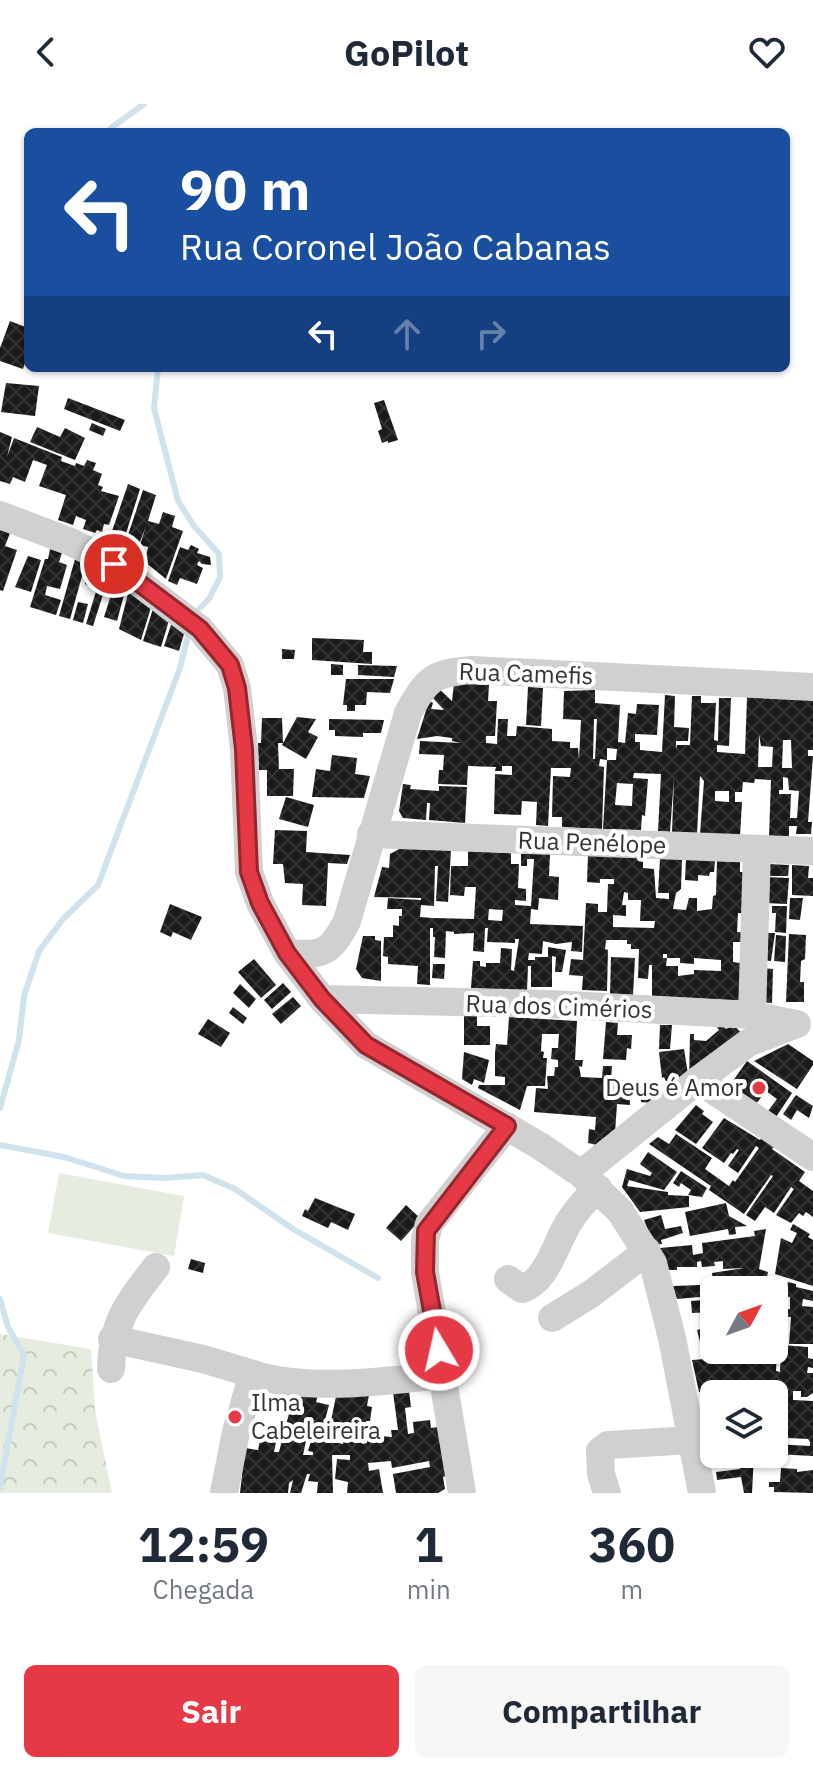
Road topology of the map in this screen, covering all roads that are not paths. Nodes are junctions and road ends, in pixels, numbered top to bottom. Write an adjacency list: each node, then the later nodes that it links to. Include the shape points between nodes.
1 (0, 515): 6 (street, via 114,564 191,621 230,665 244,749 249,872)
2 (813, 687): 3 (street, Rua Camefis, via 444,672 424,686 408,713)
3 (371, 834): 4 (street, Rua Penélope); 6 (street, Rua Camefis, via 337,940 313,955)
4 (757, 849): 5 (street, Rua Penélope); 8 (street)
5 (813, 851)
6 (287, 953): 7 (street)
7 (322, 999): 8 (street, Rua dos Cimérios); 11 (street, via 366,1045)
8 (752, 1015): 9 (street, Rua dos Cimérios)
9 (804, 1021): 10 (street, via 748,1043)
10 (698, 1080): 12 (street); 13 (street)
11 (507, 1126): 13 (street); 21 (street, via 426,1231 425,1272)
12 (813, 1157)
13 (589, 1181): 14 (street, via 620,1211); 16 (street, via 552,1257 531,1284 522,1289)
14 (647, 1251): 17 (street); 22 (street, via 672,1338)
15 (156, 1267): 18 (street, via 128,1303)
16 (508, 1279)
17 (552, 1318)
18 (112, 1339): 19 (street); 20 (street)
19 (111, 1369)
20 (253, 1374): 21 (street, via 308,1382); 23 (street)
21 (443, 1375): 24 (street)
22 (692, 1440): 25 (street, via 608,1445 600,1451 599,1461); 26 (street)
23 (224, 1493)
24 (462, 1493)
25 (607, 1493)
26 (702, 1493)

